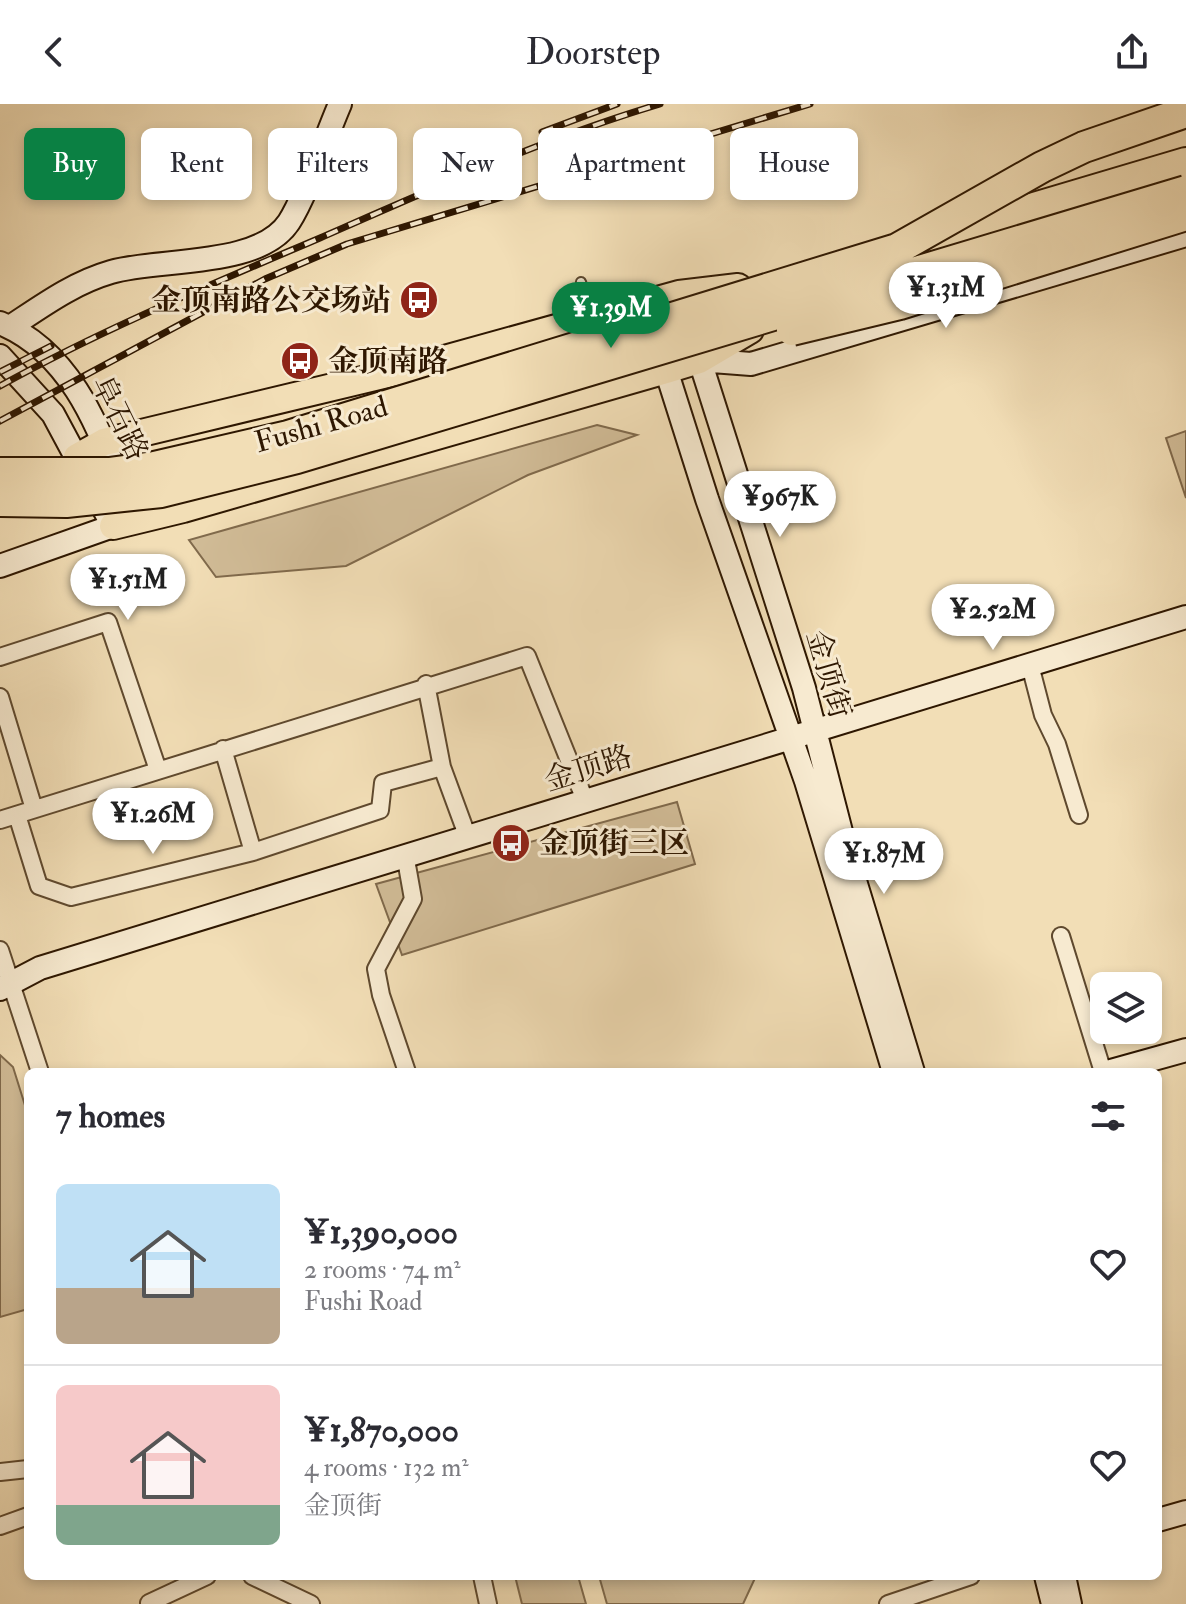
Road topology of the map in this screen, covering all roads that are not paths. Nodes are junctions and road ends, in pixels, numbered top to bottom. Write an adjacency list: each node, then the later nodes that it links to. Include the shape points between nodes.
1 (340, 104): 15 (street, via 289,224 263,243 233,254 113,271 76,284)
2 (1186, 112): 8 (highway, bridge, via 1084,147)
3 (1183, 155): 8 (highway, Fushi Road, bridge); 11 (main road, via 728,290)
4 (1186, 194): 5 (main road); 17 (highway, Fushi Road, bridge)
5 (1152, 207): 6 (street); 9 (main road)
6 (1186, 217): 17 (highway, bridge, via 900,304)
7 (1186, 235): 13 (street)
8 (897, 249): 21 (highway, Fushi Road, bridge, via 288,436 109,473)
9 (954, 267): 13 (street); 17 (main road, via 741,333)
10 (581, 282): 14 (lane)
11 (679, 294): 12 (main road); 17 (street, 金顶街)
12 (646, 304): 14 (main road); 17 (street, 金顶街)
13 (927, 311): 17 (street, via 751,364)
14 (586, 321): 18 (street); 19 (main road)
15 (5, 325): 19 (street, 阜石路, via 54,362 81,394)
16 (0, 356): 20 (street, 阜石路, via 53,414)
17 (681, 359): 18 (main road); 22 (highway, Fushi Road, bridge, via 161,492 66,502); 31 (street, 金顶街); 32 (street, 金顶街)
18 (599, 390): 24 (main road)
19 (104, 442): 20 (main road); 24 (street, 阜石路)
20 (77, 457): 23 (street); 24 (street, 阜石路)
21 (0, 473)
22 (0, 501)
23 (0, 508)
24 (123, 524): 25 (street)
25 (0, 566)
26 (1186, 617): 28 (street, 金顶路)
27 (0, 657): 35 (street, via 108,622)
28 (1030, 665): 31 (street, 金顶路); 38 (street)
29 (426, 684): 33 (street); 34 (street); 36 (street, via 527,656)
30 (0, 697): 37 (street)
31 (814, 731): 32 (street, 金顶路); 50 (street, 金顶街)
32 (791, 739): 36 (street, 金顶路); 49 (street, 金顶街)
33 (223, 749): 35 (street); 41 (street)
34 (442, 767): 40 (street); 41 (street, via 383,783 380,810)
35 (158, 770): 37 (street)
36 (585, 800): 40 (street, 金顶路)
37 (34, 809): 39 (street)
38 (1079, 815)
39 (8, 818): 41 (street, via 39,886 71,897)
40 (467, 835): 42 (street, 金顶路)
41 (253, 852)
42 (405, 854): 45 (street, 金顶路, via 40,968); 48 (street, via 413,899 376,969)
43 (1061, 936): 51 (street)
44 (0, 950): 45 (street)
45 (5, 985): 47 (street)
46 (1186, 1050): 52 (street)
47 (38, 1068)
48 (406, 1068)
49 (893, 1068)
50 (912, 1068)
51 (1104, 1068)
52 (1120, 1068)
53 (24, 1469): 54 (street)
54 (0, 1472)
55 (1186, 1512): 57 (street)
56 (24, 1517): 58 (street)
57 (1162, 1519)
58 (0, 1526)
59 (198, 1580): 65 (street)
60 (260, 1580): 66 (street)
61 (483, 1580): 67 (street)
62 (959, 1580): 68 (street)
63 (1047, 1580): 69 (street)
64 (1065, 1580): 70 (street)
65 (149, 1603)
66 (311, 1604)
67 (488, 1604)
68 (888, 1604)
69 (1053, 1604)
70 (1070, 1604)

